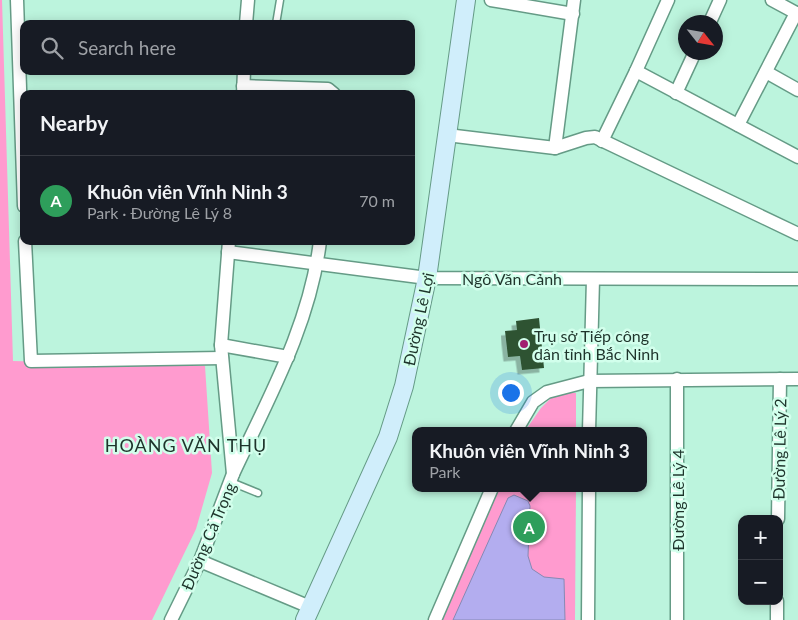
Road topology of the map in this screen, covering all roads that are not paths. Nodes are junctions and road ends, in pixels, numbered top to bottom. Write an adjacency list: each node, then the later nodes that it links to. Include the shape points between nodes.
1 (17, 0): 16 (street)
2 (248, 0): 13 (street)
3 (280, 0): 14 (lane)
4 (466, 0): 27 (main road, Đường Lê Lợi)
5 (491, 0): 11 (street)
6 (574, 0): 11 (street)
7 (668, 0): 17 (street)
8 (720, 0): 12 (street)
9 (772, 0): 10 (street)
10 (797, 13): 18 (street)
11 (573, 14): 29 (street)
12 (713, 15)
13 (246, 20)
14 (277, 20)
15 (691, 60): 25 (street)
16 (20, 70)
17 (636, 72): 25 (street); 28 (street)
18 (766, 72): 24 (street); 26 (street)
19 (20, 75): 21 (street)
20 (244, 75): 22 (street)
21 (21, 90)
22 (243, 90): 23 (street)
23 (329, 90)
24 (798, 90)
25 (676, 93): 26 (street)
26 (738, 125): 30 (street)
27 (447, 135): 29 (street); 36 (main road, Đường Lê Lợi)
28 (602, 141): 29 (street, via 595,137 586,138); 31 (street)
29 (555, 148)
30 (798, 157)
31 (798, 234)
32 (26, 245): 39 (street, via 31,361)
33 (319, 245): 35 (street)
34 (229, 247): 35 (street, Ngô Văn Cảnh); 39 (street, Đường Cả Trọng)
35 (317, 264): 36 (street, Ngô Văn Cảnh); 40 (street, via 303,319)
36 (427, 278): 37 (street, Ngô Văn Cảnh); 54 (main road, Đường Lê Lợi, via 397,412)
37 (594, 279): 38 (street, Ngô Văn Cảnh); 44 (street)
38 (798, 279)
39 (221, 352): 40 (street); 47 (street, Đường Cả Trọng)
40 (288, 358): 47 (street)
41 (678, 379): 42 (street); 44 (street); 58 (street, Đường Lê Lý 4)
42 (780, 379): 43 (street); 51 (street, Đường Lê Lý 2)
43 (798, 379)
44 (589, 381): 45 (street, via 547,392 533,402); 46 (street)
45 (518, 427)
46 (589, 427)
47 (232, 478): 48 (lane); 52 (street, Đường Cả Trọng)
48 (258, 492)
49 (490, 492): 56 (street)
50 (589, 492): 57 (street)
51 (778, 515)
52 (200, 561): 54 (street); 55 (street, Đường Cả Trọng)
53 (777, 605): 59 (street)
54 (308, 613)
55 (171, 620)
56 (434, 620)
57 (588, 620)
58 (676, 620)
59 (777, 620)

